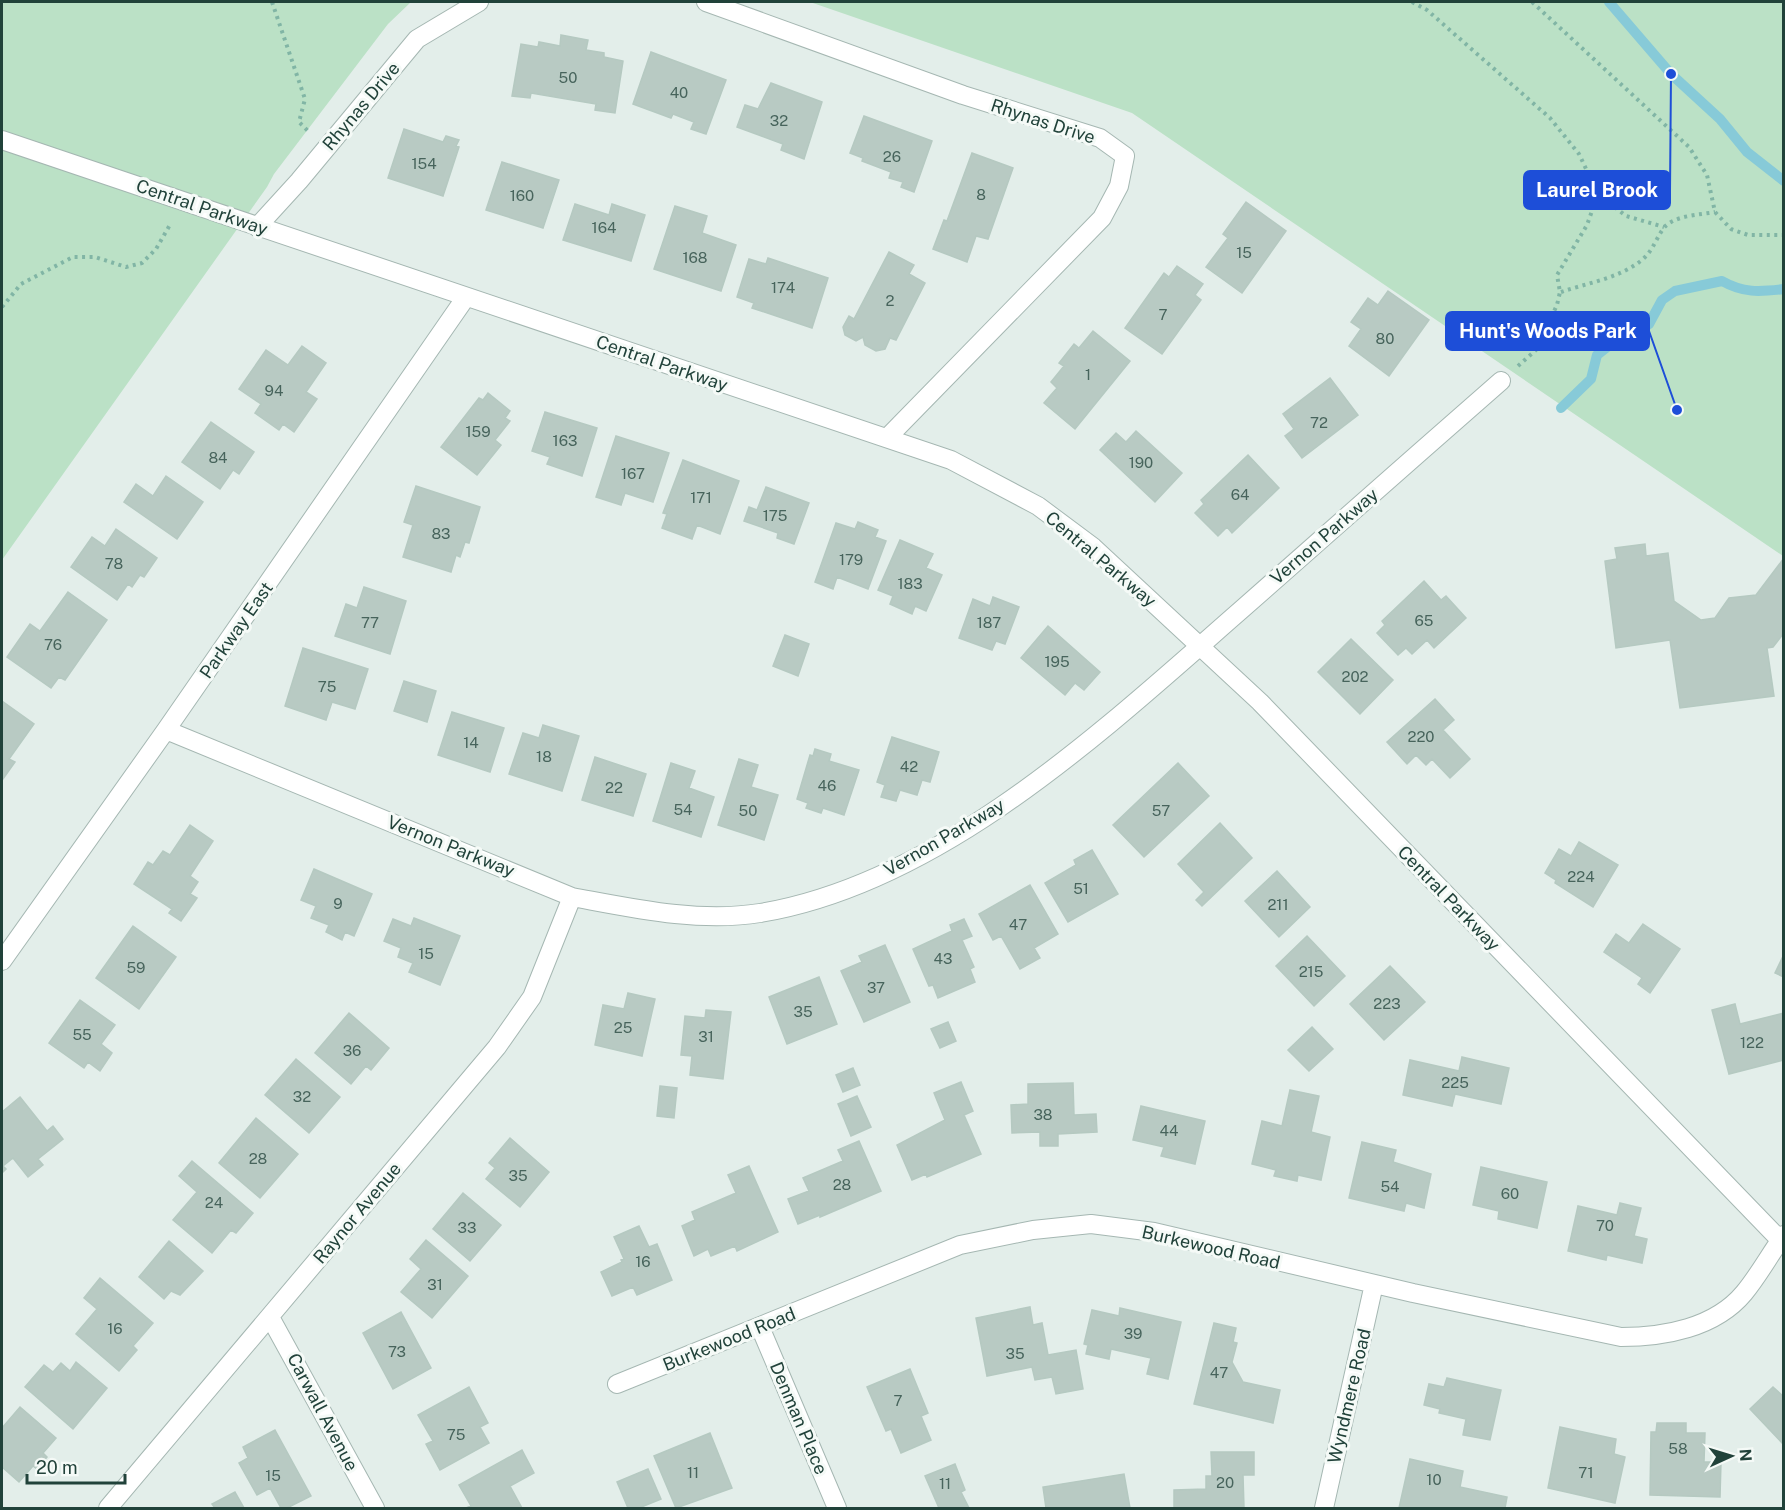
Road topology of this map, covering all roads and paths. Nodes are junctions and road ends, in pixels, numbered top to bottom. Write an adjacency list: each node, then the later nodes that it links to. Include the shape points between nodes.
1 (272, 2): 7 (path, via 305,99 299,122)
2 (479, 2): 7 (street, Rhynas Drive, via 417,39)
3 (706, 2): 18 (street, Rhynas Drive, via 963,95 1100,138 1125,156 1119,186 1102,218)
4 (1412, 2): 8 (path, via 1427,10 1550,118 1579,154)
5 (1532, 2): 10 (path, via 1689,147 1707,175)
6 (2, 140): 9 (street, Central Parkway)
7 (325, 149): 11 (street, Rhynas Drive)
8 (1598, 194): 12 (path, via 1626,216); 14 (path, via 1587,225 1557,275)
9 (184, 201): 11 (street, Central Parkway); 16 (path, via 156,249 142,263 126,267 95,257 73,257 21,284)
10 (1715, 212): 12 (path, via 1680,218); 13 (path, via 1731,229 1748,235)
11 (257, 227): 15 (street, Central Parkway)
12 (1664, 227): 14 (path, via 1657,244 1642,260 1621,272)
13 (1784, 235)
14 (1560, 292): 17 (path, via 1536,350)
15 (466, 297): 18 (street, Central Parkway); 20 (street, Parkway East)
16 (2, 308)
17 (1501, 381): 19 (street, Vernon Parkway)
18 (887, 438): 19 (street, Central Parkway, via 951,460 1038,506 1093,547)
19 (1200, 646): 21 (street, Vernon Parkway, via 1096,737 997,808 897,869 810,902 758,913 710,917); 23 (street, Central Parkway, via 1260,702)
20 (166, 730): 21 (street, Vernon Parkway); 22 (street, Parkway East)
21 (572, 897): 25 (street, Raynor Avenue, via 532,997 497,1047)
22 (2, 961)
23 (1782, 1240): 24 (street, Burkewood Road, via 1743,1294 1707,1322 1646,1337 1621,1337)
24 (1374, 1284): 26 (street, Burkewood Road, via 1154,1232 1091,1224 1033,1230 960,1245); 31 (street, Wyndmere Road)
25 (270, 1317): 28 (street, Raynor Avenue); 29 (street, Carwall Avenue)
26 (760, 1327): 27 (street, Burkewood Road); 30 (street, Denman Place)
27 (617, 1384)
28 (108, 1509)
29 (375, 1509)
30 (837, 1509)
31 (1324, 1509)

